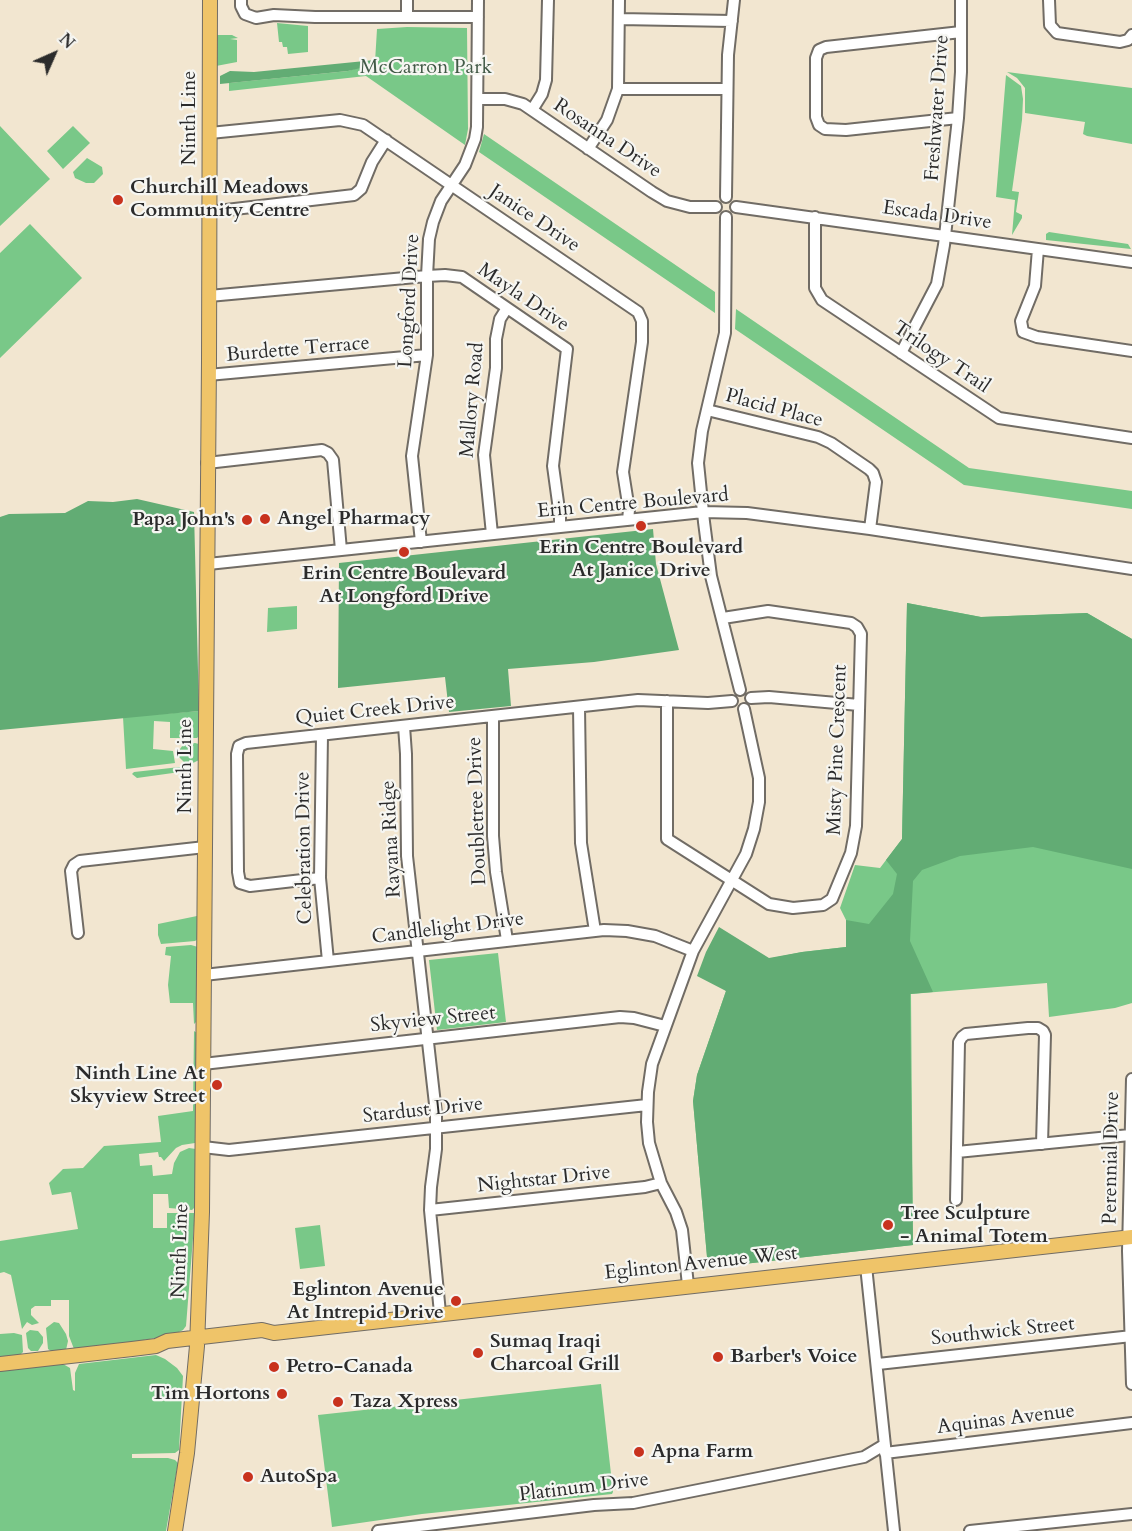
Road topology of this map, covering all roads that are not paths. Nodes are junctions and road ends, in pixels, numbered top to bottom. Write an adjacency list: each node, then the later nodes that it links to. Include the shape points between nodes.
1 (210, 0): 21 (main road, Ninth Line)
2 (241, 0): 10 (street, via 245,14 256,18)
3 (407, 0): 10 (street)
4 (478, 0): 11 (street, Longford Drive)
5 (548, 0): 19 (street, via 546,80)
6 (619, 0): 12 (street)
7 (734, 0): 13 (street)
8 (961, 0): 14 (street, Freshwater Drive)
9 (1049, 0): 15 (street, via 1050,26 1062,35 1120,42)
10 (407, 16): 11 (street)
11 (478, 17): 18 (street, Longford Drive)
12 (619, 19): 13 (street); 16 (street)
13 (732, 21): 17 (street)
14 (962, 32): 20 (street, Freshwater Drive); 20 (street, via 826,47 819,50 816,58 816,117 825,129)
15 (1132, 36)
16 (618, 89): 17 (street); 23 (street, via 607,120)
17 (728, 89): 25 (street)
18 (478, 99): 19 (street, Rosanna Drive, via 510,100); 24 (street, Longford Drive, via 475,140)
19 (532, 110): 23 (street, Rosanna Drive)
20 (958, 118): 31 (street, Freshwater Drive)
21 (210, 134): 22 (street, Janice Drive, via 340,120 363,125); 28 (main road, Ninth Line)
22 (387, 140): 24 (street, Janice Drive); 28 (street, via 354,195)
23 (588, 148): 26 (street, Rosanna Drive, via 667,201 690,207)
24 (452, 184): 34 (street, Longford Drive, via 433,222); 45 (street, Janice Drive, via 638,312 642,342 623,472)
25 (726, 197): 26 (street); 27 (street)
26 (716, 207): 29 (street)
27 (736, 207): 29 (street); 30 (street, Escada Drive)
28 (209, 212): 35 (main road, Ninth Line)
29 (726, 217): 41 (street, via 725,333)
30 (815, 217): 31 (street, Escada Drive); 38 (street, Trilogy Trail, via 818,296)
31 (945, 236): 32 (street, Escada Drive); 38 (street, Freshwater Drive, via 937,284)
32 (1038, 249): 33 (street, Escada Drive); 37 (street, via 1033,292 1021,321 1023,332)
33 (1132, 262)
34 (427, 276): 35 (street, Mayla Drive); 36 (street, Mayla Drive, via 462,277); 39 (street, Longford Drive)
35 (208, 296): 40 (main road, Ninth Line)
36 (507, 308): 46 (street, Mayla Drive, via 567,349 553,466); 48 (street, Mallory Road, via 496,339 484,455)
37 (1132, 351)
38 (901, 353): 42 (street, Trilogy Trail, via 999,418)
39 (428, 356): 40 (street, Burdette Terrace); 49 (street, Longford Drive, via 412,456)
40 (208, 375): 43 (main road, Ninth Line)
41 (707, 410): 44 (street, via 698,463); 47 (street, Placid Place, via 818,437 869,469 876,482)
42 (1132, 438)
43 (207, 463): 50 (street, via 322,450 328,453 333,460); 51 (main road, Ninth Line)
44 (703, 512): 45 (street, Erin Centre Boulevard); 47 (street, Erin Centre Boulevard, via 747,513); 53 (street, via 711,576)
45 (628, 520): 46 (street, Erin Centre Boulevard)
46 (560, 527): 48 (street, Erin Centre Boulevard)
47 (870, 529): 52 (street, Erin Centre Boulevard)
48 (492, 534): 49 (street, Erin Centre Boulevard)
49 (421, 542): 50 (street, Erin Centre Boulevard)
50 (341, 550): 51 (street, Erin Centre Boulevard)
51 (208, 564): 64 (main road, Ninth Line)
52 (1132, 569)
53 (723, 618): 54 (street); 58 (street, Misty Pine Crescent, via 768,611 851,623 861,634)
54 (740, 690): 55 (street); 57 (street, via 733,694)
55 (753, 698): 58 (street); 60 (street)
56 (667, 701): 57 (street, Quiet Creek Drive); 59 (street, Quiet Creek Drive); 66 (street, Misty Pine Crescent, via 667,839)
57 (732, 701): 60 (street, via 735,707)
58 (859, 705): 66 (street, Misty Pine Crescent, via 854,839 832,899 823,905 779,907)
59 (579, 707): 61 (street, Quiet Creek Drive); 67 (street, via 581,843)
60 (744, 709): 66 (street, via 756,759 759,802 751,841)
61 (493, 716): 62 (street, Quiet Creek Drive); 69 (street, Doubletree Drive, via 493,836)
62 (404, 726): 63 (street, Quiet Creek Drive); 70 (street, Rayana Ridge, via 407,856)
63 (322, 735): 65 (street, Celebration Drive); 65 (street, Quiet Creek Drive, via 246,743 239,746 237,754 240,883 250,886)
64 (205, 847): 68 (street, via 80,861 74,865 71,871); 73 (main road, Ninth Line)
65 (320, 878): 72 (street, Celebration Drive)
66 (731, 881): 71 (street)
67 (595, 931): 69 (street, Candlelight Drive); 71 (street, Candlelight Drive, via 642,933)
68 (78, 933)
69 (507, 940): 70 (street, Candlelight Drive)
70 (418, 951): 72 (street, Candlelight Drive); 75 (street, Rayana Ridge)
71 (693, 951): 74 (street)
72 (328, 960): 73 (street, Candlelight Drive)
73 (204, 975): 76 (main road, Ninth Line)
74 (665, 1026): 75 (street, Skyview Street, via 620,1017); 78 (street, via 652,1064)
75 (428, 1039): 76 (street, Skyview Street); 79 (street, Rayana Ridge)
76 (203, 1064): 82 (main road, Ninth Line)
77 (1132, 1079): 80 (street, Perennial Drive)
78 (647, 1105): 79 (street, Stardust Drive); 84 (street, via 650,1143)
79 (436, 1128): 82 (street, Stardust Drive, via 229,1150); 86 (street, Rayana Ridge)
80 (1130, 1135): 81 (street); 87 (street, Perennial Drive)
81 (1042, 1144): 83 (street); 83 (street, via 1045,1035 1038,1028 1028,1028 966,1035 959,1042)
82 (203, 1147): 92 (main road, Ninth Line)
83 (957, 1152): 85 (street)
84 (661, 1183): 86 (street, Nightstar Drive); 89 (street, via 682,1230)
85 (956, 1200)
86 (430, 1210): 90 (street, Rayana Ridge)
87 (1130, 1237): 88 (main road, Eglinton Avenue West); 91 (street, Perennial Drive)
88 (866, 1266): 89 (main road, Eglinton Avenue West); 94 (street)
89 (688, 1285): 90 (main road, Eglinton Avenue West)
90 (440, 1313): 92 (main road, Eglinton Avenue West, via 274,1333 262,1330)
91 (1131, 1336): 94 (street, Southwick Street); 95 (street, Perennial Drive)
92 (197, 1342): 93 (main road, Eglinton Avenue West, via 167,1341 156,1346); 100 (main road, Ninth Line)
93 (0, 1364)
94 (878, 1364): 97 (street)
95 (1132, 1384)
96 (1132, 1423): 97 (street, Aquinas Avenue)
97 (885, 1453): 98 (street, Platinum Drive); 98 (street, Platinum Drive); 102 (street)
98 (864, 1457): 101 (street, Platinum Drive, via 633,1503)
99 (1132, 1514): 103 (street)
100 (175, 1531)
101 (378, 1531)
102 (894, 1531)
103 (970, 1531)

